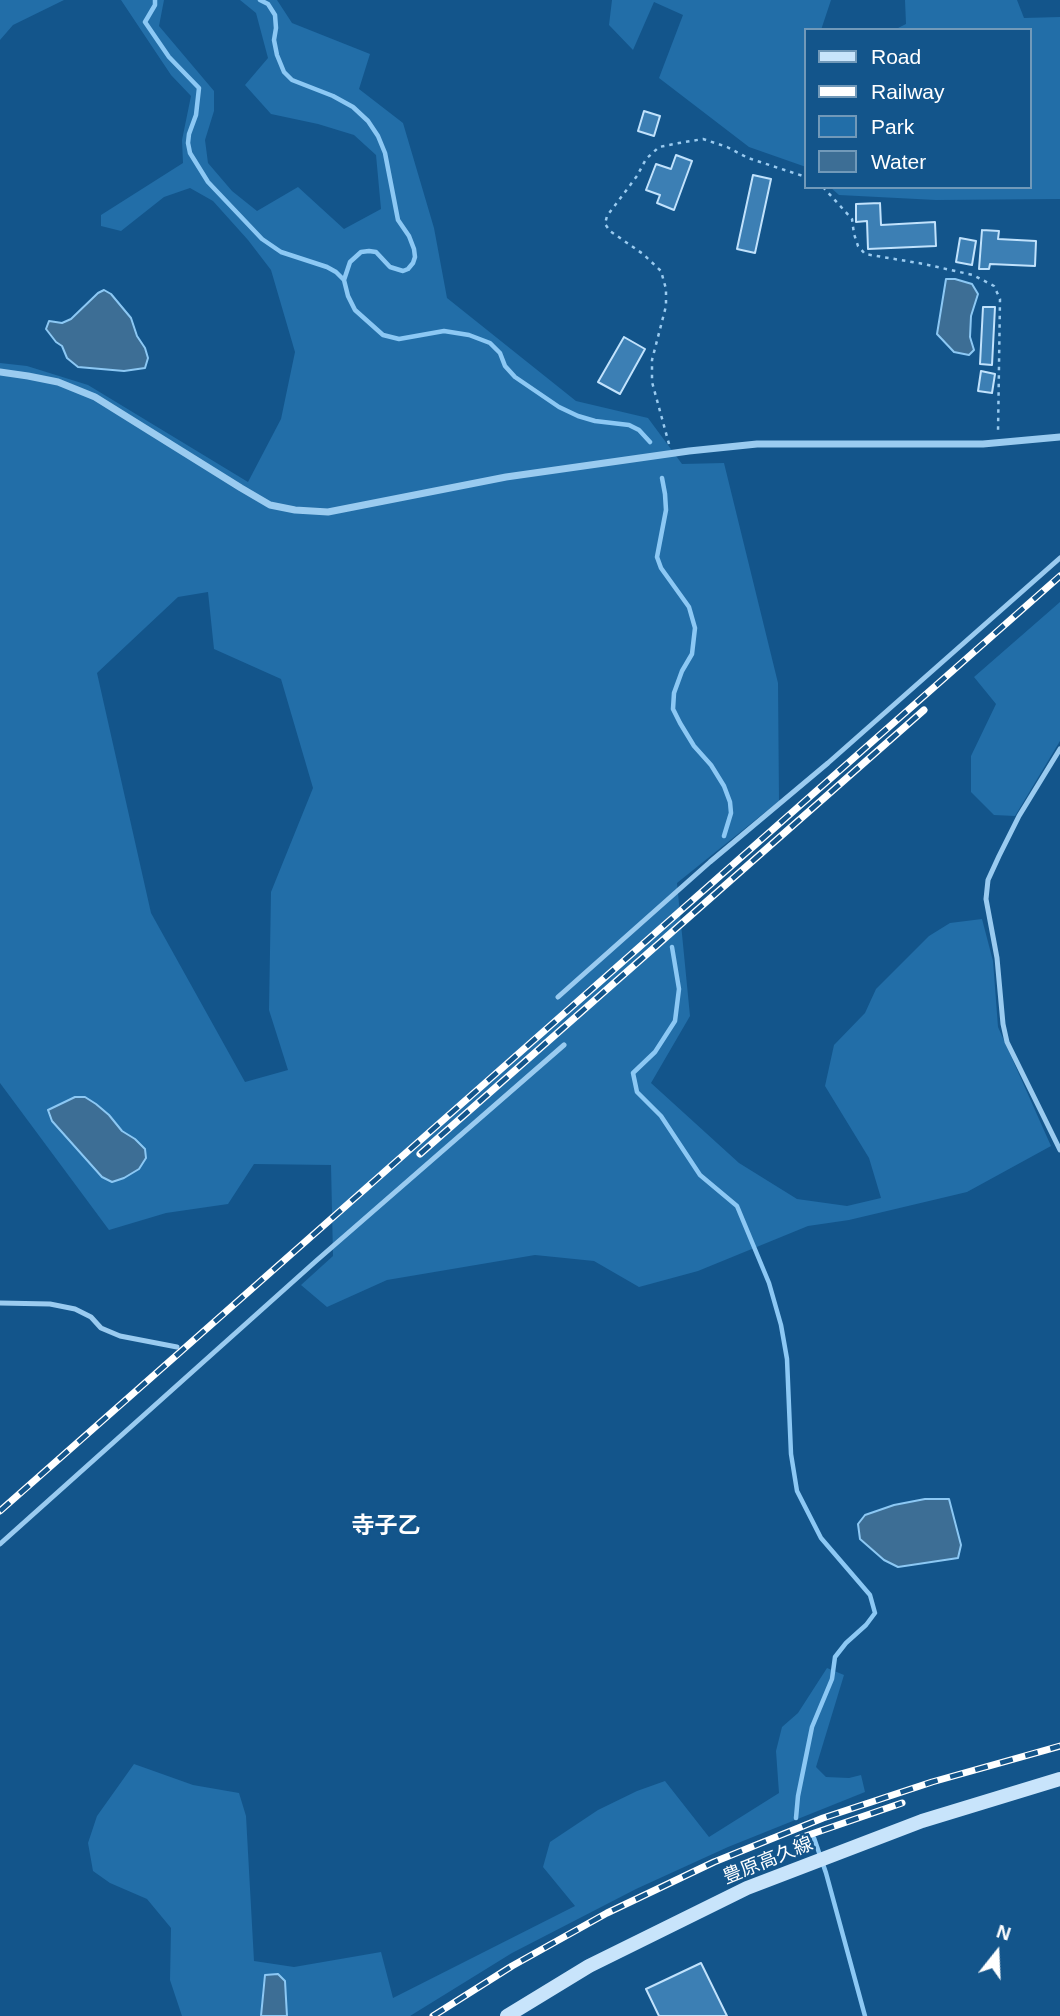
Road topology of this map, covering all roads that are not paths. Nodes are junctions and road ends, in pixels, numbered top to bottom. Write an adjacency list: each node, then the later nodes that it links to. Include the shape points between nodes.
1 (0, 372): 2 (street, via 58,382 94,397 270,505 295,510 328,512 506,477 757,444)
2 (1060, 438)
3 (1060, 558): 5 (lane)
4 (1060, 749): 7 (lane, via 999,856 985,900 1007,1042)
5 (558, 997)
6 (564, 1045): 11 (lane)
7 (1060, 1150)
8 (0, 1303): 9 (lane, via 75,1309 120,1336)
9 (177, 1347)
10 (200, 1352): 11 (lane)
11 (210, 1356): 12 (lane)
12 (0, 1544)
13 (1060, 1779): 14 (main road, 豊原高久線, via 922,1821 747,1888 589,1966)
14 (507, 2016)

